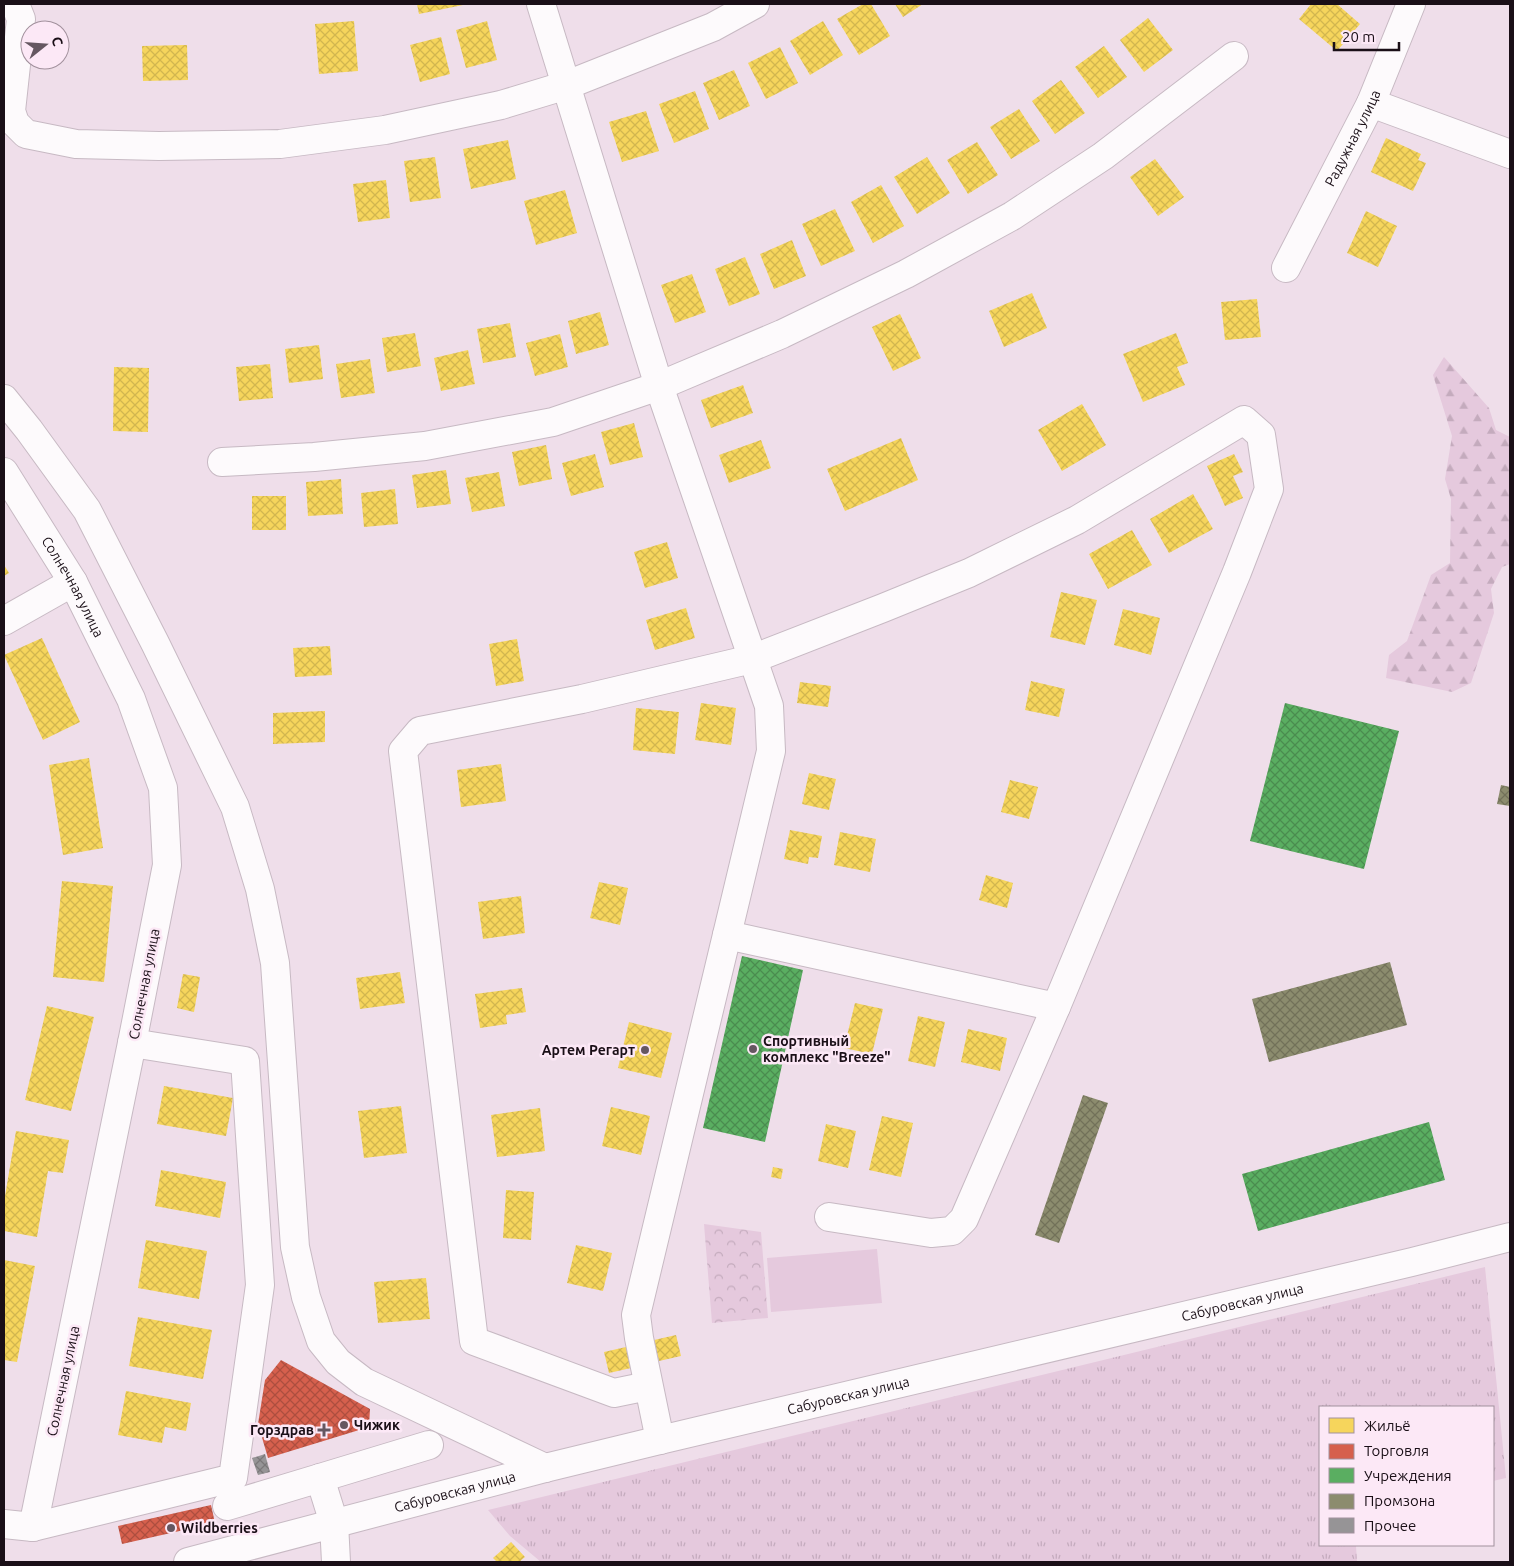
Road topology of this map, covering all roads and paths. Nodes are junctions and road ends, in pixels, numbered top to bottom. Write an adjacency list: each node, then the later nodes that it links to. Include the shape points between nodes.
1 (15, 4): 6 (street, via 21,19 11,111 15,123 26,134 76,144 280,144 385,130 501,105)
2 (541, 4): 6 (street)
3 (755, 4): 6 (street, via 713,27)
4 (1411, 4): 7 (street, Радужная улица)
5 (1234, 56): 10 (street, via 1103,156 1012,216 897,279 782,334)
6 (567, 85): 10 (street)
7 (1371, 104): 8 (street); 9 (street, Радужная улица)
8 (1510, 154)
9 (1286, 268)
10 (659, 386): 12 (street, via 553,422 425,446); 16 (street)
11 (4, 399): 25 (street, via 87,510 235,807 260,889 275,963 295,1247 306,1297 321,1341 338,1362 364,1382)
12 (222, 462)
13 (4, 472): 14 (street, Солнечная улица)
14 (73, 582): 15 (street); 19 (street, Солнечная улица, via 131,699 163,788 167,865)
15 (4, 621)
16 (752, 659): 17 (street, via 769,706 771,751); 18 (street, via 985,565 1077,520 1244,420 1261,435 1269,489); 22 (street, via 582,699 420,731 403,751 474,1341 614,1393)
17 (727, 935): 18 (street); 22 (street, via 636,1315)
18 (1056, 1008): 20 (street, via 964,1219 952,1231 931,1233)
19 (132, 1043): 30 (street, Солнечная улица); 30 (street, via 245,1061 260,1285 233,1478)
20 (829, 1217)
21 (1510, 1237): 23 (street, Сабуровская улица)
22 (648, 1386): 23 (street)
23 (660, 1440): 25 (street, Сабуровская улица)
24 (429, 1445): 26 (street)
25 (545, 1468): 28 (street, Сабуровская улица)
26 (320, 1478): 27 (street); 28 (street)
27 (227, 1506)
28 (334, 1523): 31 (street, Сабуровская улица); 32 (street)
29 (4, 1524): 30 (street)
30 (32, 1527)
31 (188, 1562)
32 (336, 1562)

